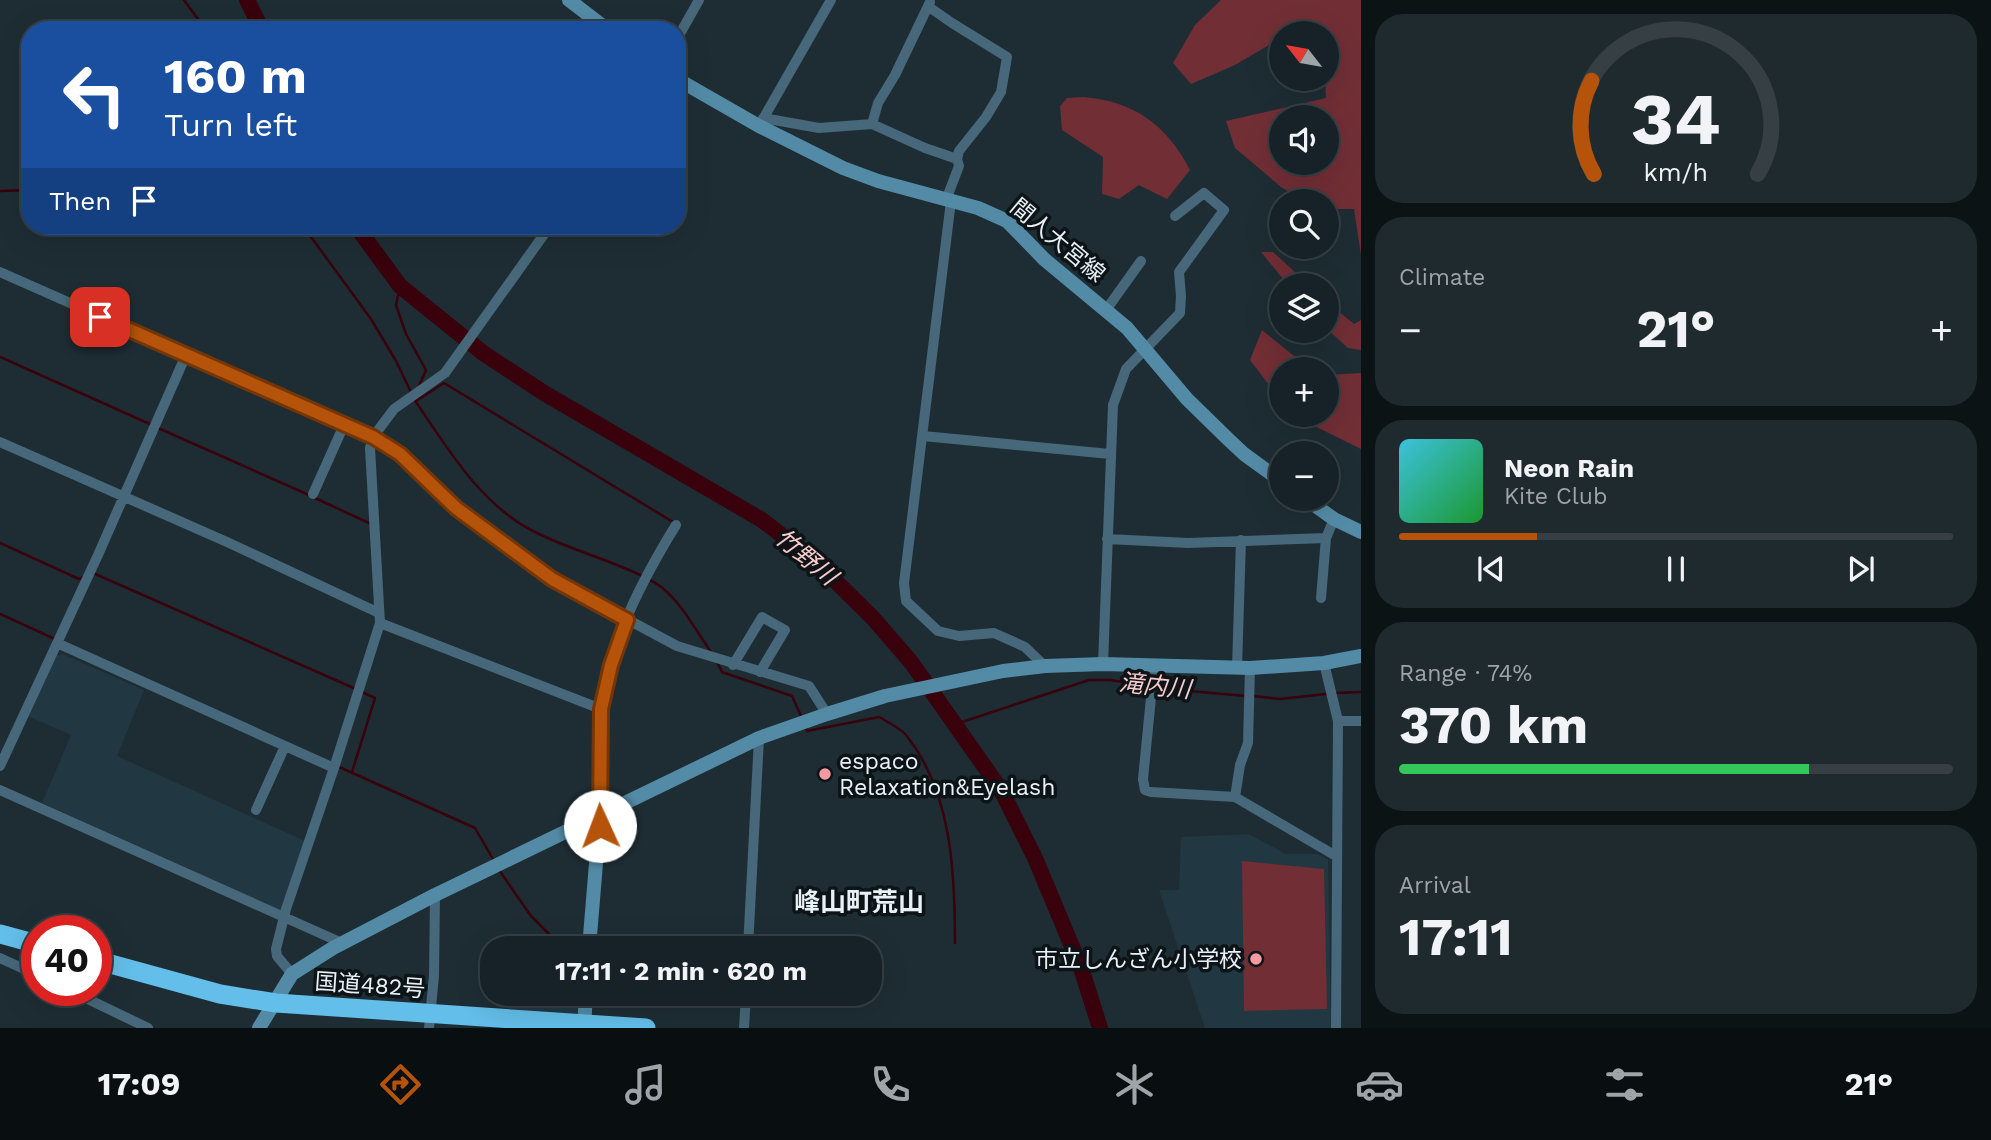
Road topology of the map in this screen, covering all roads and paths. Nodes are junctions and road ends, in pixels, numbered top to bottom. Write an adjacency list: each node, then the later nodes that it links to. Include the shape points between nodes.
1 (569, 0): 5 (street)
2 (699, 0): 6 (street)
3 (831, 0): 8 (street)
4 (930, 3): 9 (street, via 878,103); 10 (street, via 952,23 1007,57 1001,92)
5 (596, 21)
6 (686, 23)
7 (686, 84): 8 (street, 間人大宮線)
8 (761, 122): 9 (street, via 819,128); 11 (street, 間人大宮線, via 843,168)
9 (872, 124): 10 (street)
10 (957, 159): 11 (street)
11 (948, 200): 16 (street, 間人大宮線, via 1007,221 1044,259); 20 (street)
12 (1175, 216): 17 (street, via 1204,193 1224,210 1180,272 1180,313)
13 (543, 235): 21 (street, via 445,373 394,409)
14 (1141, 261): 16 (street)
15 (0, 272): 18 (street)
16 (1107, 310): 17 (street, 間人大宮線)
17 (1145, 347): 23 (street, via 1126,369 1114,405); 24 (street, 間人大宮線, via 1187,399)
18 (186, 355): 19 (street); 26 (street)
19 (344, 425): 21 (street); 25 (street)
20 (923, 436): 23 (street); 42 (street, via 904,583 906,601 938,631 958,636 994,633 1025,647)
21 (373, 437): 35 (street); 36 (street, via 400,454 456,508 552,579)
22 (0, 442): 26 (street)
23 (1110, 454): 32 (street)
24 (1269, 472)
25 (313, 494)
26 (122, 496): 35 (street); 37 (street)
27 (1323, 511): 28 (street)
28 (1334, 519): 30 (street); 31 (street)
29 (676, 525): 36 (street, via 646,573)
30 (1361, 532)
31 (1326, 538): 33 (street); 34 (street)
32 (1107, 539): 33 (street); 41 (street)
33 (1241, 540): 44 (street)
34 (1321, 598)
35 (380, 618): 46 (street); 53 (street)
36 (627, 620): 40 (street, via 677,646); 46 (street)
37 (57, 643): 51 (street); 52 (street)
38 (1361, 656): 39 (street)
39 (1324, 663): 44 (street); 48 (street)
40 (733, 664): 45 (street); 45 (street, via 762,617 785,630)
41 (1103, 664): 42 (street); 43 (street)
42 (1045, 666): 47 (street, via 885,696)
43 (1154, 667): 44 (street); 55 (street, via 1145,790)
44 (1244, 668): 55 (street, via 1248,743)
45 (760, 672): 47 (street, via 809,686)
46 (601, 709): 57 (street)
47 (827, 714): 50 (street)
48 (1338, 721): 49 (street); 58 (street)
49 (1361, 721)
50 (759, 738): 57 (street); 63 (street)
51 (285, 746): 53 (street); 56 (street)
52 (0, 766)
53 (334, 768): 60 (street)
54 (0, 790): 60 (street)
55 (1235, 797): 58 (street)
56 (256, 810)
57 (600, 815): 59 (street); 62 (street)
58 (1336, 856): 80 (street)
59 (435, 895): 65 (street); 74 (street)
60 (286, 918): 65 (street); 69 (street, via 276,948)
61 (0, 934): 64 (highway)
62 (590, 936)
63 (749, 936)
64 (21, 940)
65 (342, 943): 69 (street)
66 (0, 958): 68 (street)
67 (112, 964): 70 (highway, 国道482号, via 220,994)
68 (21, 968)
69 (292, 974): 70 (street)
70 (276, 1003): 74 (highway, 国道482号); 77 (street)
71 (102, 1006): 76 (street)
72 (585, 1006): 75 (street)
73 (745, 1006): 79 (street)
74 (429, 1021): 75 (highway, 国道482号)
75 (584, 1026): 78 (highway, 国道482号)
76 (148, 1028)
77 (259, 1028)
78 (646, 1028)
79 (744, 1028)
80 (1336, 1028)

